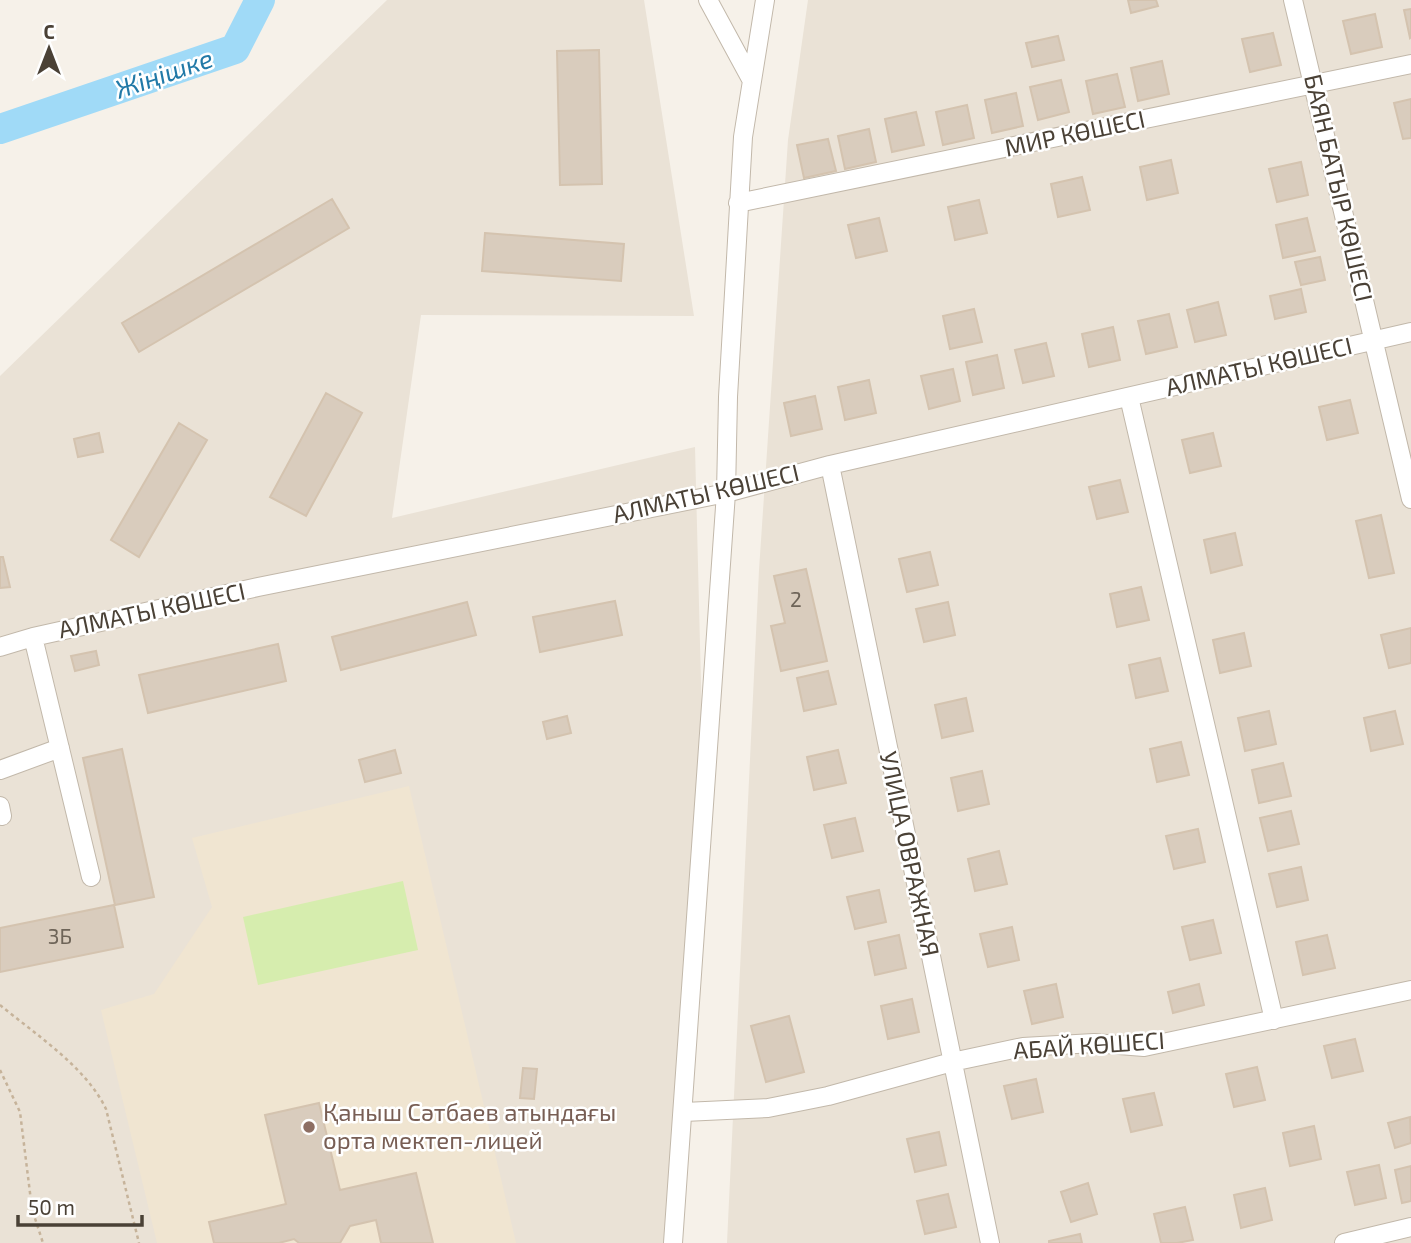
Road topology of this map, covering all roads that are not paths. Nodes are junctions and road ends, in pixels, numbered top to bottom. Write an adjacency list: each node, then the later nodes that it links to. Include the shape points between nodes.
1 (708, 0): 5 (street)
2 (765, 0): 5 (street)
3 (1293, 0): 6 (street, БАЯН БАТЫР КӨШЕСІ)
4 (1411, 64): 6 (street, МИР КӨШЕСІ)
5 (752, 81): 7 (street)
6 (1313, 86): 7 (street, МИР КӨШЕСІ); 9 (street, БАЯН БАТЫР КӨШЕСІ)
7 (738, 203): 12 (street)
8 (1411, 332): 9 (street, АЛМАТЫ КӨШЕСІ)
9 (1374, 341): 10 (street, АЛМАТЫ КӨШЕСІ); 13 (street, БАЯН БАТЫР КӨШЕСІ)
10 (1129, 397): 11 (street, АЛМАТЫ КӨШЕСІ); 20 (street)
11 (830, 465): 12 (street, АЛМАТЫ КӨШЕСІ); 21 (street, УЛИЦА ОВРАЖНАЯ)
12 (726, 493): 14 (street, АЛМАТЫ КӨШЕСІ); 22 (street)
13 (1411, 499)
14 (33, 637): 15 (street, АЛМАТЫ КӨШЕСІ); 16 (street)
15 (0, 647)
16 (60, 747): 17 (street); 18 (street)
17 (0, 770)
18 (91, 877)
19 (1411, 990): 20 (street, АБАЙ КӨШЕСІ)
20 (1274, 1020): 21 (street, АБАЙ КӨШЕСІ, via 1144,1047 1094,1043 1023,1047)
21 (952, 1062): 22 (street, АБАЙ КӨШЕСІ, via 768,1108); 25 (street, УЛИЦА ОВРАЖНАЯ)
22 (684, 1112): 24 (street)
23 (1411, 1227): 26 (street)
24 (673, 1243)
25 (990, 1243)
26 (1344, 1243)

